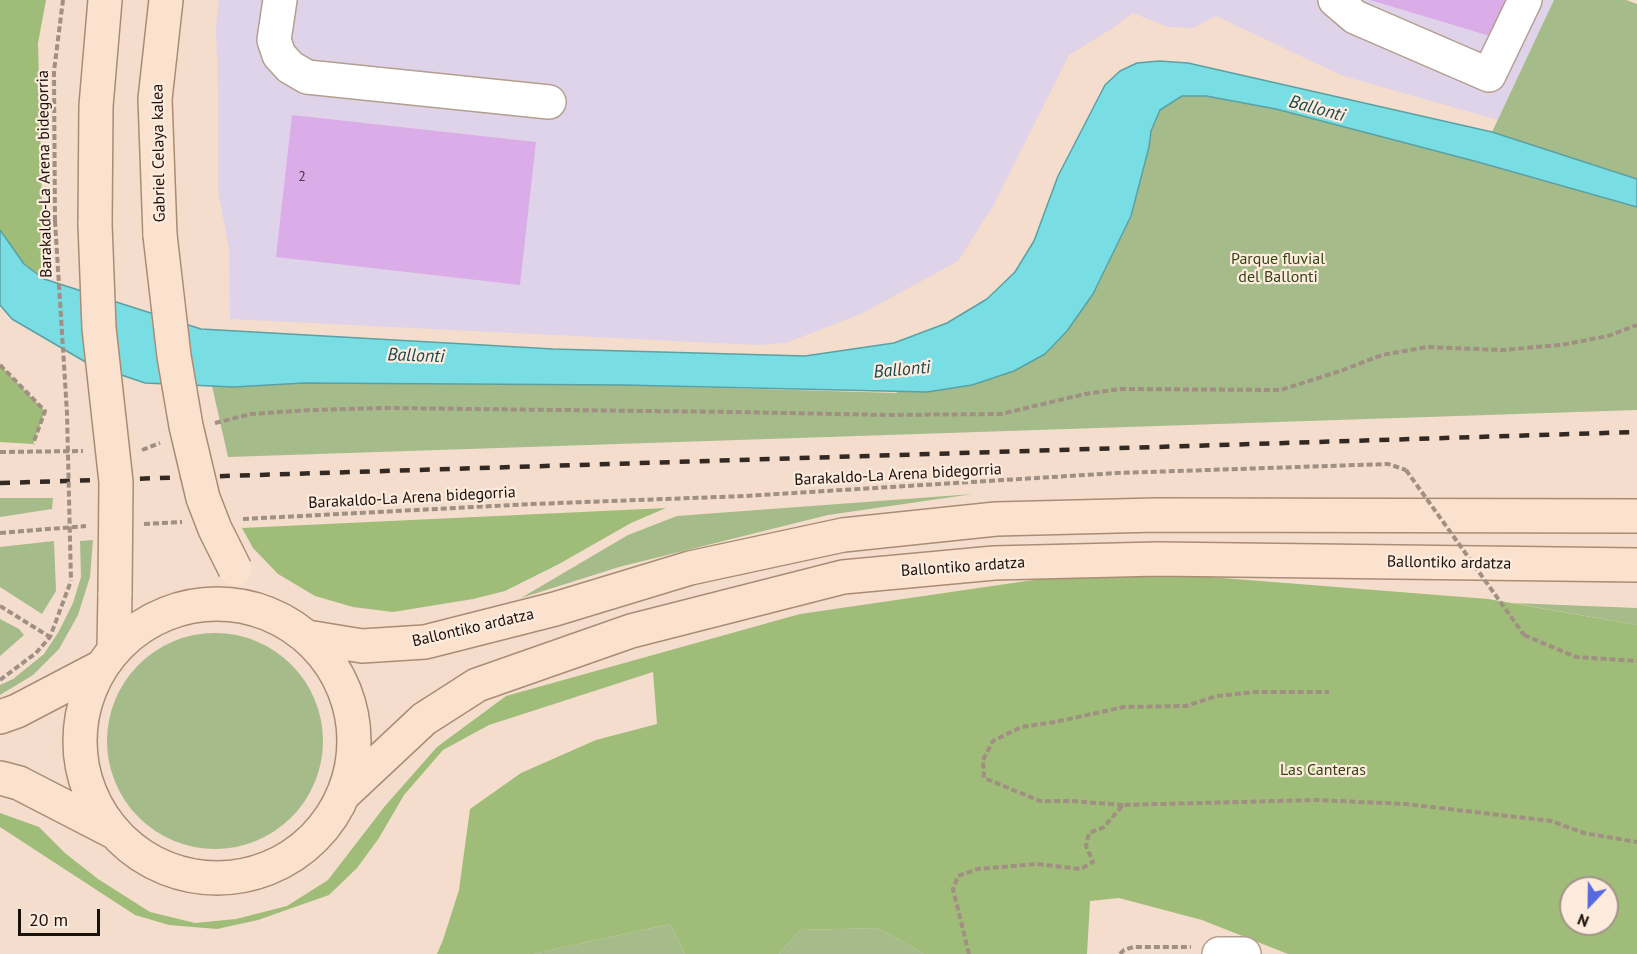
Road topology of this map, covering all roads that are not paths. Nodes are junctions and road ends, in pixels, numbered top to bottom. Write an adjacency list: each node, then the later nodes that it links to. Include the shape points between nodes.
1 (105, 0): 15 (main road, bridge, via 96,106 95,224 99,328 116,482 115,592)
2 (166, 0): 13 (main road, Gabriel Celaya kalea, bridge, via 155,99 160,235 186,426 203,498 215,529 235,569)
3 (280, 0): 6 (street, via 274,40 279,55 307,77)
4 (1335, 0): 5 (street, via 1355,17 1489,75)
5 (1525, 0)
6 (549, 102)
7 (1637, 498): 8 (main road)
8 (1594, 515): 9 (main road, Ballontiko ardatza); 14 (main road, Ballontiko ardatza, via 996,519 843,535 701,565 555,609 425,642 362,646)
9 (1637, 516)
10 (1567, 565): 11 (main road, Ballontiko ardatza); 12 (main road); 18 (main road, Ballontiko ardatza, via 1158,559 994,563 843,578 631,631 477,685 424,719)
11 (1637, 565)
12 (1637, 575)
13 (276, 617): 14 (main road); 15 (main road, via 243,606 207,603 173,610 141,626)
14 (307, 637): 18 (main road, via 335,670 352,709 355,752)
15 (107, 658): 16 (main road); 19 (main road, via 83,707 80,751 90,795)
16 (0, 717)
17 (0, 778): 19 (main road, via 19,783)
18 (345, 793): 19 (main road, via 328,824 304,849 274,866 240,877 206,878 172,871 140,855)
19 (114, 832)
20 (1206, 950): 21 (street)
21 (1244, 954)

